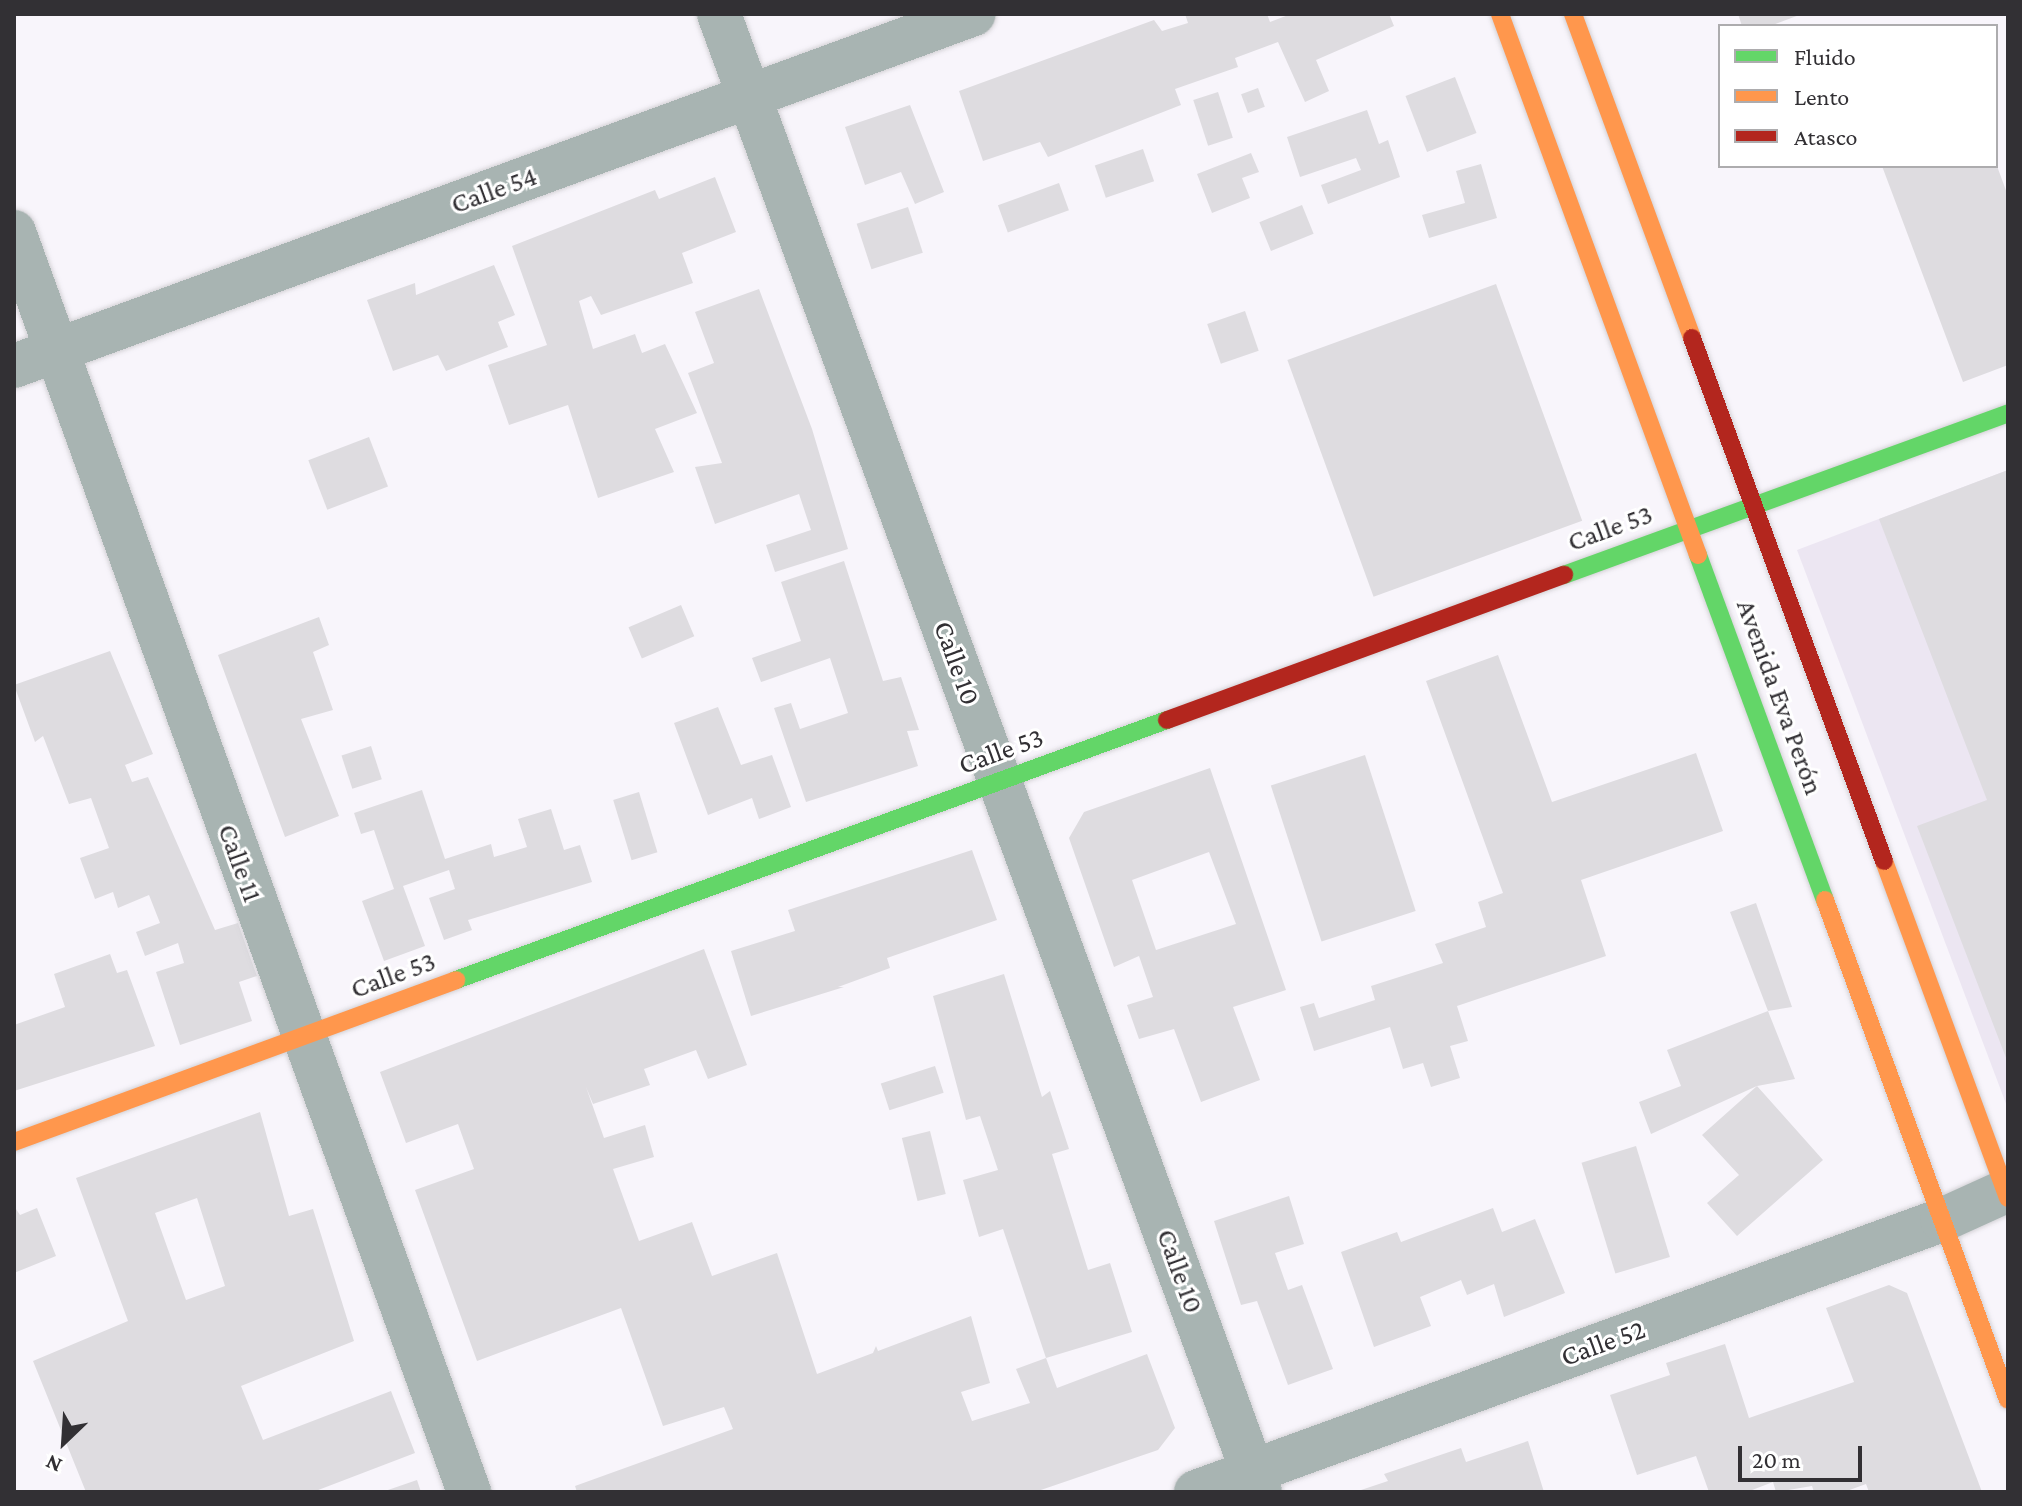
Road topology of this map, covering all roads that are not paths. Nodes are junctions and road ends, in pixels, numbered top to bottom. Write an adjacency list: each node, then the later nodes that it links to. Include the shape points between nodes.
1 (719, 14): 5 (street, Calle 10)
2 (974, 14): 5 (street, Calle 54)
3 (1500, 14): 11 (main road, Avenida Eva Perón)
4 (1573, 14): 10 (main road, Avenida Eva Perón)
5 (749, 97): 7 (street, Calle 54); 12 (street, Calle 10)
6 (14, 232): 7 (street, Calle 11)
7 (58, 350): 8 (street, Calle 54); 13 (street, Calle 11)
8 (14, 366)
9 (2008, 413): 10 (main road, Calle 53)
10 (1754, 506): 11 (main road, Calle 53); 15 (main road, Avenida Eva Perón)
11 (1689, 529): 12 (main road, Calle 53); 16 (main road, Avenida Eva Perón)
12 (1001, 781): 13 (main road, Calle 53); 18 (street, Calle 10)
13 (303, 1038): 14 (main road, Calle 53); 19 (street, Calle 11)
14 (14, 1142)
15 (2007, 1193): 16 (street, Calle 52)
16 (1942, 1220): 17 (main road, Avenida Eva Perón); 18 (street, Calle 52)
17 (2008, 1400)
18 (1256, 1482): 20 (street, Calle 52)
19 (469, 1492)
20 (1196, 1492)

